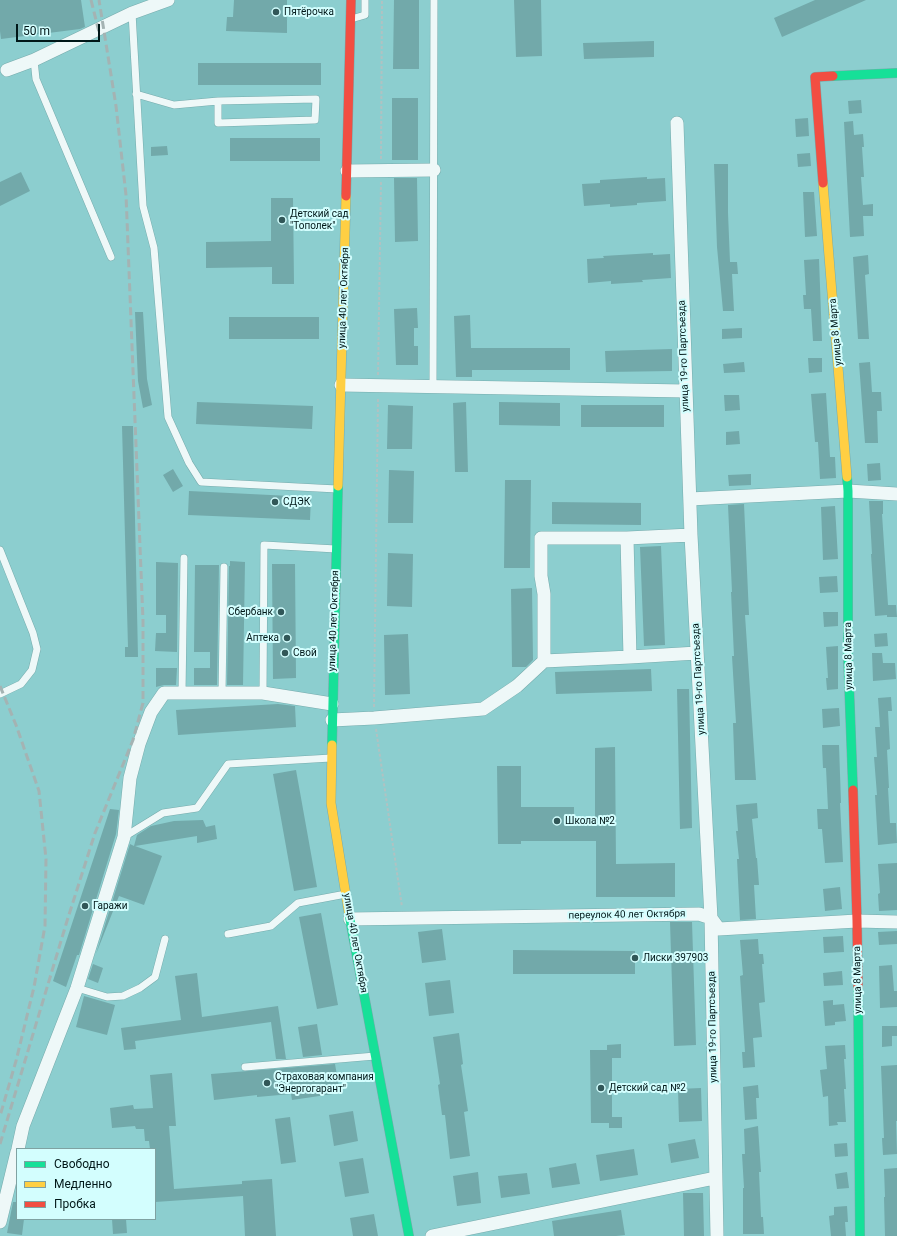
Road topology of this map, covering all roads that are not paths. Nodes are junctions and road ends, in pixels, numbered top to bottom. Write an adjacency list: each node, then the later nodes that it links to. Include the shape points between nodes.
1 (168, 0): 5 (street)
2 (351, 0): 6 (main road, улица 40 лет Октября)
3 (365, 0): 6 (lane, via 365,14)
4 (434, 0): 13 (lane)
5 (132, 13): 7 (street); 10 (lane)
6 (351, 19): 14 (main road, улица 40 лет Октября)
7 (34, 60): 8 (street); 15 (lane, via 36,79)
8 (3, 71)
9 (897, 73): 20 (main road, улица 8 Марта, via 815,77)
10 (136, 94): 11 (lane, via 174,105); 19 (lane, via 143,206 154,248 168,417 189,464 200,482)
11 (218, 101): 11 (lane, via 316,99 315,120 218,123)
12 (677, 123): 18 (street, улица 19-го Партсъезда)
13 (434, 170): 14 (street); 17 (lane)
14 (347, 171): 16 (main road, улица 40 лет Октября)
15 (111, 257)
16 (341, 386): 17 (street); 19 (main road, улица 40 лет Октября)
17 (433, 387): 18 (street)
18 (685, 391): 22 (street, улица 19-го Партсъезда)
19 (338, 489): 25 (main road, улица 40 лет Октября)
20 (848, 491): 21 (street); 22 (street); 43 (main road, улица 8 Марта, via 848,656)
21 (897, 494)
22 (690, 499): 23 (street, улица 19-го Партсъезда)
23 (691, 535): 24 (street); 29 (street, улица 19-го Партсъезда)
24 (627, 538): 30 (street); 31 (street, via 541,538)
25 (336, 549): 34 (lane, via 264,545); 36 (main road, улица 40 лет Октября)
26 (0, 550): 35 (lane, via 37,649 32,670 21,684)
27 (184, 558): 32 (lane)
28 (224, 566): 33 (lane)
29 (697, 653): 30 (street); 41 (street, улица 19-го Партсъезда)
30 (630, 657): 31 (street)
31 (544, 661): 37 (street, via 517,686 483,709)
32 (182, 693): 33 (street); 39 (street, via 164,693 151,712 130,778)
33 (222, 693): 34 (street)
34 (263, 693): 36 (street)
35 (0, 694)
36 (332, 704): 37 (main road, улица 40 лет Октября)
37 (332, 720): 38 (main road, улица 40 лет Октября)
38 (332, 758): 39 (lane, via 228,764 197,808 164,813); 40 (main road, улица 40 лет Октября, via 331,803)
39 (124, 837): 47 (street)
40 (346, 894): 42 (main road, улица 40 лет Октября); 45 (lane, via 298,902 271,926)
41 (711, 918): 42 (street, переулок 40 лет Октября, via 699,914); 43 (street, переулок 40 лет Октября, via 719,930); 52 (street, улица 19-го Партсъезда)
42 (350, 919): 48 (main road, улица 40 лет Октября)
43 (857, 921): 44 (street, переулок 40 лет Октября); 57 (main road, улица 8 Марта)
44 (897, 922)
45 (228, 934)
46 (165, 939): 47 (lane, via 155,977 140,988 123,996 107,997)
47 (77, 988): 50 (street, via 23,1126)
48 (376, 1056): 49 (lane); 54 (main road, улица 40 лет Октября)
49 (246, 1067)
50 (18, 1148)
51 (16, 1154): 53 (street)
52 (716, 1178): 55 (street); 56 (street, улица 19-го Партсъезда)
53 (0, 1222)
54 (409, 1236)
55 (432, 1236)
56 (717, 1236)
57 (860, 1236)

